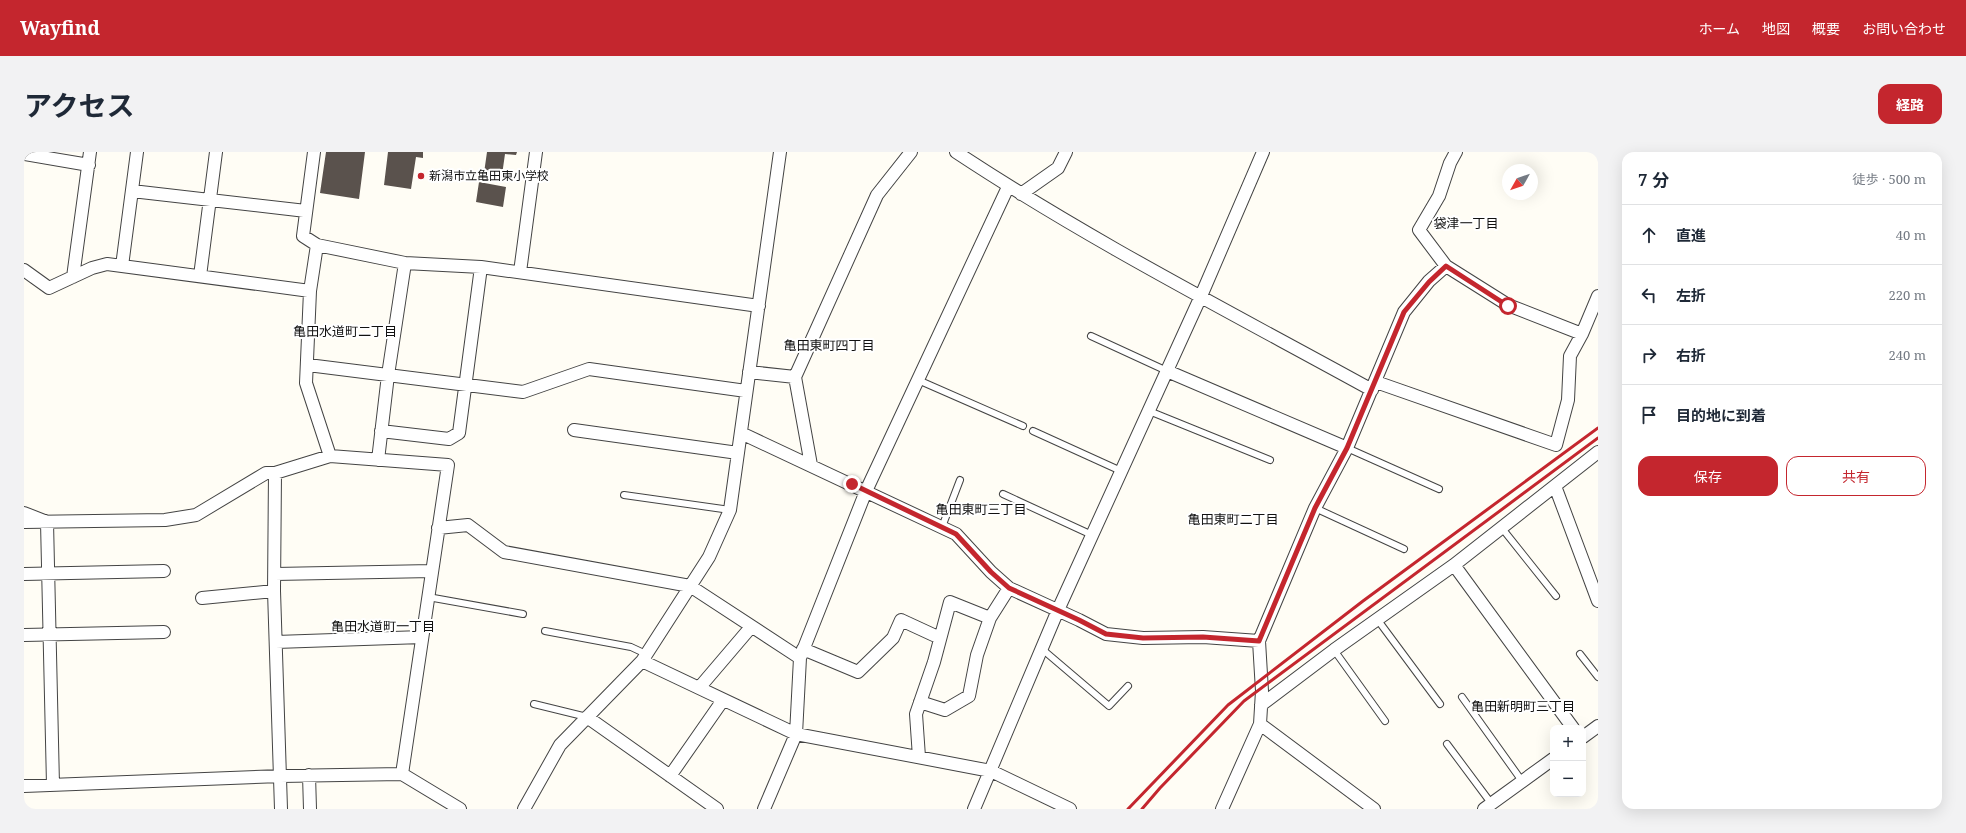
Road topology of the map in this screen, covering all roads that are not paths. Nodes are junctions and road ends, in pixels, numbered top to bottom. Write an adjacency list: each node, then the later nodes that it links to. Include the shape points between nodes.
1 (90, 152): 13 (street)
2 (137, 152): 15 (street)
3 (216, 152): 17 (street)
4 (314, 152): 18 (street)
5 (536, 152): 25 (street)
6 (780, 152): 31 (street)
7 (911, 152): 38 (street, via 877,195)
8 (956, 152): 14 (street)
9 (1066, 152): 16 (street, via 1058,168)
10 (1263, 152): 29 (street)
11 (1456, 152): 22 (street, via 1439,196 1419,230)
12 (24, 154): 13 (street)
13 (89, 165): 27 (street)
14 (1008, 187): 16 (street); 39 (street)
15 (132, 190): 17 (street); 21 (street)
16 (1021, 194): 29 (street, via 1118,252)
17 (210, 200): 18 (street); 26 (street)
18 (306, 211): 19 (street, via 303,236)
19 (317, 245): 20 (street); 28 (street)
20 (405, 263): 23 (street); 37 (street)
21 (122, 266): 26 (street); 27 (street, via 107,264)
22 (1446, 266): 32 (street, via 1508,306); 41 (street, via 1404,312)
23 (481, 267): 25 (street); 40 (street)
24 (24, 270): 27 (street, via 49,288)
25 (520, 272): 31 (street)
26 (200, 276): 28 (street)
27 (73, 277)
28 (310, 291): 34 (street)
29 (1201, 296): 35 (street); 41 (street)
30 (1598, 296): 32 (street)
31 (759, 306): 36 (street)
32 (1582, 334): 41 (street, via 1570,356 1568,400 1556,445)
33 (1092, 336): 35 (lane)
34 (308, 365): 37 (street); 52 (street, via 306,383)
35 (1167, 371): 43 (street); 49 (street)
36 (749, 372): 38 (street); 42 (street)
37 (388, 375): 40 (street); 46 (street)
38 (795, 377): 55 (street)
39 (918, 380): 44 (lane); 61 (street)
40 (465, 385): 42 (street, via 523,392 589,369); 46 (street, via 459,432 449,439)
41 (1374, 386): 49 (street)
42 (746, 392): 48 (street)
43 (1149, 411): 54 (lane); 56 (street)
44 (1024, 426)
45 (574, 430): 51 (street)
46 (381, 431): 53 (street)
47 (1033, 431): 56 (lane)
48 (741, 432): 51 (street); 55 (street)
49 (1347, 448): 60 (lane); 64 (street)
50 (1598, 452): 59 (street)
51 (738, 453): 65 (street)
52 (330, 456): 53 (street); 57 (street)
53 (378, 460): 71 (street, via 448,465)
54 (1270, 460)
55 (811, 465): 61 (street)
56 (1121, 471): 72 (street)
57 (275, 473): 68 (street, via 266,473 196,515 165,520); 79 (street)
58 (960, 480): 69 (lane)
59 (1555, 486): 70 (street); 86 (street)
60 (1439, 489)
61 (866, 491): 69 (street); 102 (street)
62 (1003, 494): 72 (lane)
63 (624, 495): 65 (lane)
64 (1315, 508): 73 (lane); 98 (street)
65 (730, 510): 80 (street, via 709,557)
66 (24, 513): 68 (street)
67 (24, 522): 68 (street)
68 (47, 522): 77 (street)
69 (942, 527): 81 (street, via 956,534)
70 (1501, 527): 74 (street); 83 (lane)
71 (438, 528): 76 (street); 80 (street, via 468,525 504,552)
72 (1092, 535): 87 (street)
73 (1404, 549)
74 (1454, 565): 90 (street); 117 (street)
75 (164, 571): 77 (street)
76 (432, 571): 79 (street); 84 (street)
77 (49, 573): 78 (street); 94 (street)
78 (24, 574)
79 (274, 574): 82 (street)
80 (690, 586): 91 (street); 104 (street)
81 (1009, 588): 87 (street); 89 (street)
82 (274, 591): 85 (street); 99 (street)
83 (1556, 596)
84 (428, 597): 88 (lane); 96 (street)
85 (202, 598)
86 (1598, 599)
87 (1058, 610): 98 (street, via 1106,634 1143,638 1203,637); 100 (street)
88 (523, 614)
89 (990, 618): 97 (street, via 950,602); 110 (street, via 977,655 969,696 945,710)
90 (1377, 620): 101 (street); 112 (lane)
91 (751, 627): 102 (street); 107 (street)
92 (544, 631): 104 (lane, via 631,647)
93 (164, 632): 94 (street)
94 (50, 634): 95 (street); 130 (street)
95 (24, 635)
96 (422, 637): 99 (street); 125 (street)
97 (940, 638): 102 (street, via 901,620 893,638 858,672); 110 (street)
98 (1259, 641): 113 (street)
99 (276, 642): 127 (street)
100 (1042, 649): 106 (lane, via 1109,706); 124 (street)
101 (1334, 650): 113 (street); 115 (lane)
102 (802, 653): 119 (street)
103 (1580, 654): 105 (lane)
104 (644, 658): 107 (street); 114 (street)
105 (1598, 677)
106 (1128, 686)
107 (699, 688): 109 (street)
108 (1462, 697): 129 (lane)
109 (723, 700): 119 (street); 128 (street)
110 (920, 702): 122 (street, via 916,714)
111 (534, 704): 114 (lane)
112 (1440, 704)
113 (1261, 705): 116 (street)
114 (587, 717): 128 (street); 136 (street, via 560,745)
115 (1385, 721)
116 (1260, 724): 141 (street); 142 (street)
117 (1571, 725)
118 (1598, 726): 120 (street)
119 (796, 734): 122 (street); 138 (street)
120 (1586, 735)
121 (1447, 744): 132 (lane)
122 (919, 758): 124 (street)
123 (1550, 760): 129 (street)
124 (991, 771): 139 (street); 140 (street)
125 (402, 774): 126 (street); 135 (street)
126 (309, 775): 127 (street); 134 (street)
127 (281, 776): 130 (street); 133 (street)
128 (670, 776): 137 (street)
129 (1522, 781): 132 (street)
130 (53, 785): 131 (street)
131 (24, 786)
132 (1487, 806)
133 (280, 809)
134 (310, 809)
135 (460, 809)
136 (524, 809)
137 (717, 809)
138 (764, 809)
139 (974, 809)
140 (1070, 809)
141 (1222, 809)
142 (1374, 809)

